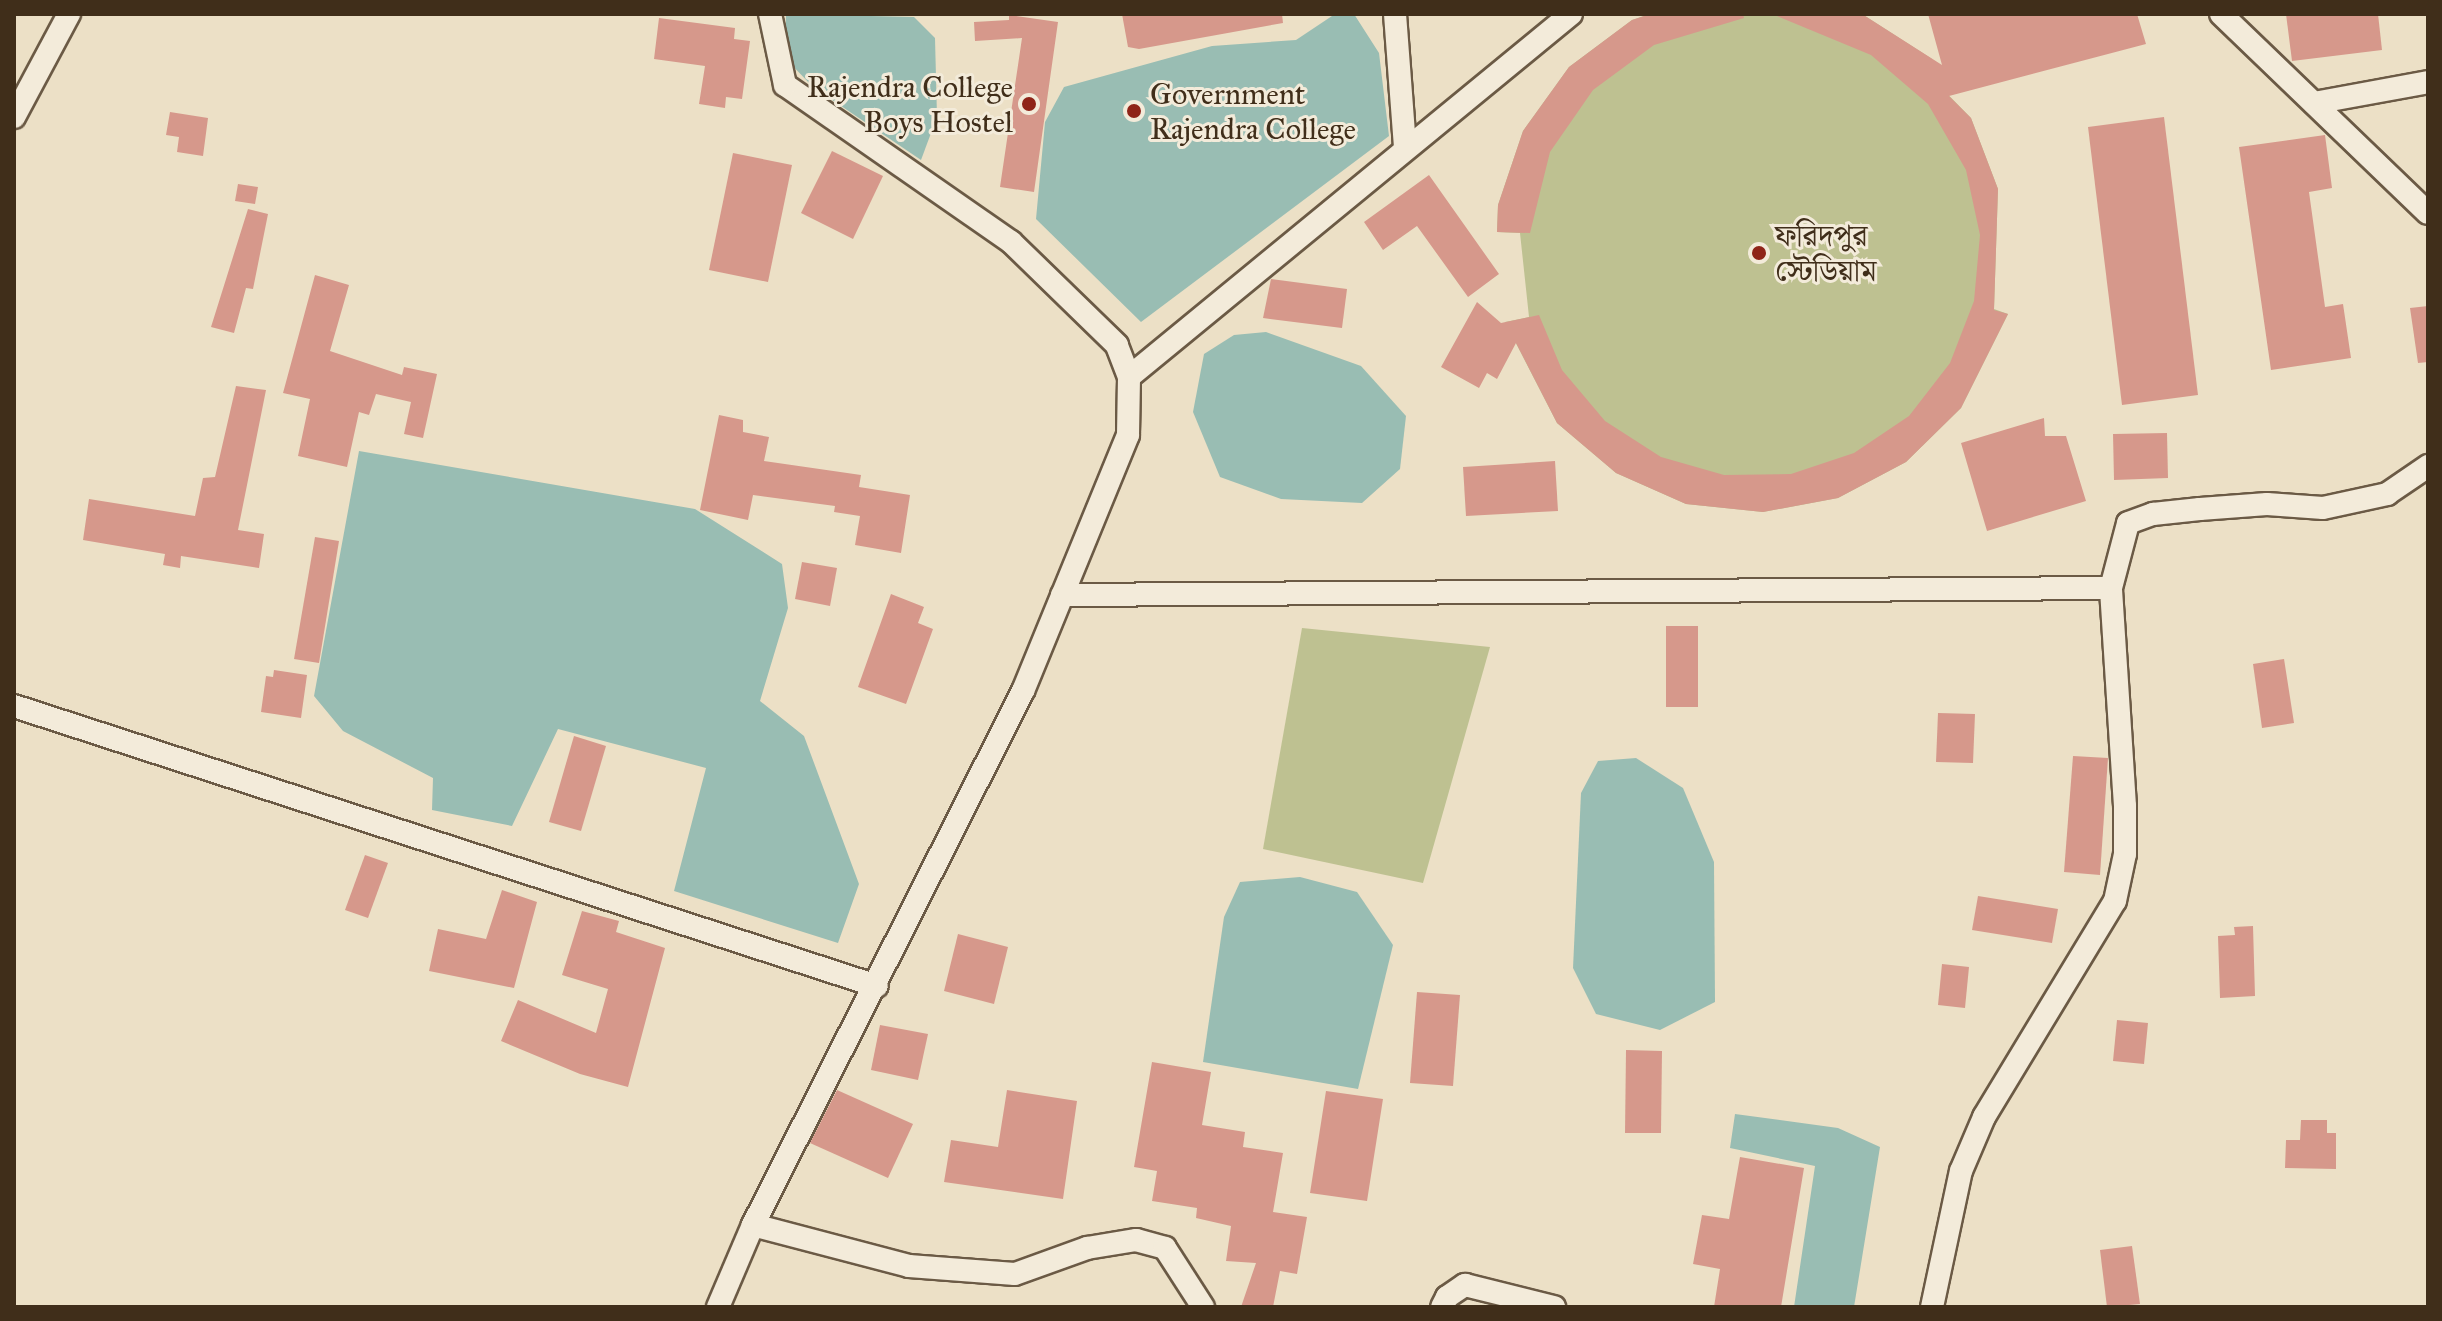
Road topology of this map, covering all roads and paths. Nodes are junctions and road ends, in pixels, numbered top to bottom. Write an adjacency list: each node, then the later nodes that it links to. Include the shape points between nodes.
1 (69, 14): 8 (street)
2 (770, 14): 11 (street, via 785,85 1011,242 1117,345)
3 (1395, 14): 9 (street)
4 (1571, 14): 9 (street)
5 (2221, 14): 7 (street)
6 (2428, 82): 7 (street)
7 (2314, 103): 10 (street)
8 (14, 117)
9 (1405, 146): 11 (street)
10 (2428, 213)
11 (1129, 377): 14 (street, via 1128,435)
12 (2428, 466): 13 (street, via 2387,494 2323,508 2267,504 2200,509 2153,514 2128,523)
13 (2111, 588): 14 (street); 22 (street, via 2125,818 2125,854 2115,901 1984,1117 1961,1171)
14 (1062, 595): 16 (street, via 1023,691)
15 (14, 706): 16 (street)
16 (877, 986): 17 (street)
17 (753, 1225): 18 (street); 19 (street, via 909,1266 1015,1274 1087,1248 1136,1240 1165,1248)
18 (718, 1307)
19 (1203, 1307)
20 (1442, 1307): 21 (street, via 1465,1285)
21 (1554, 1307)
22 (1932, 1307)

